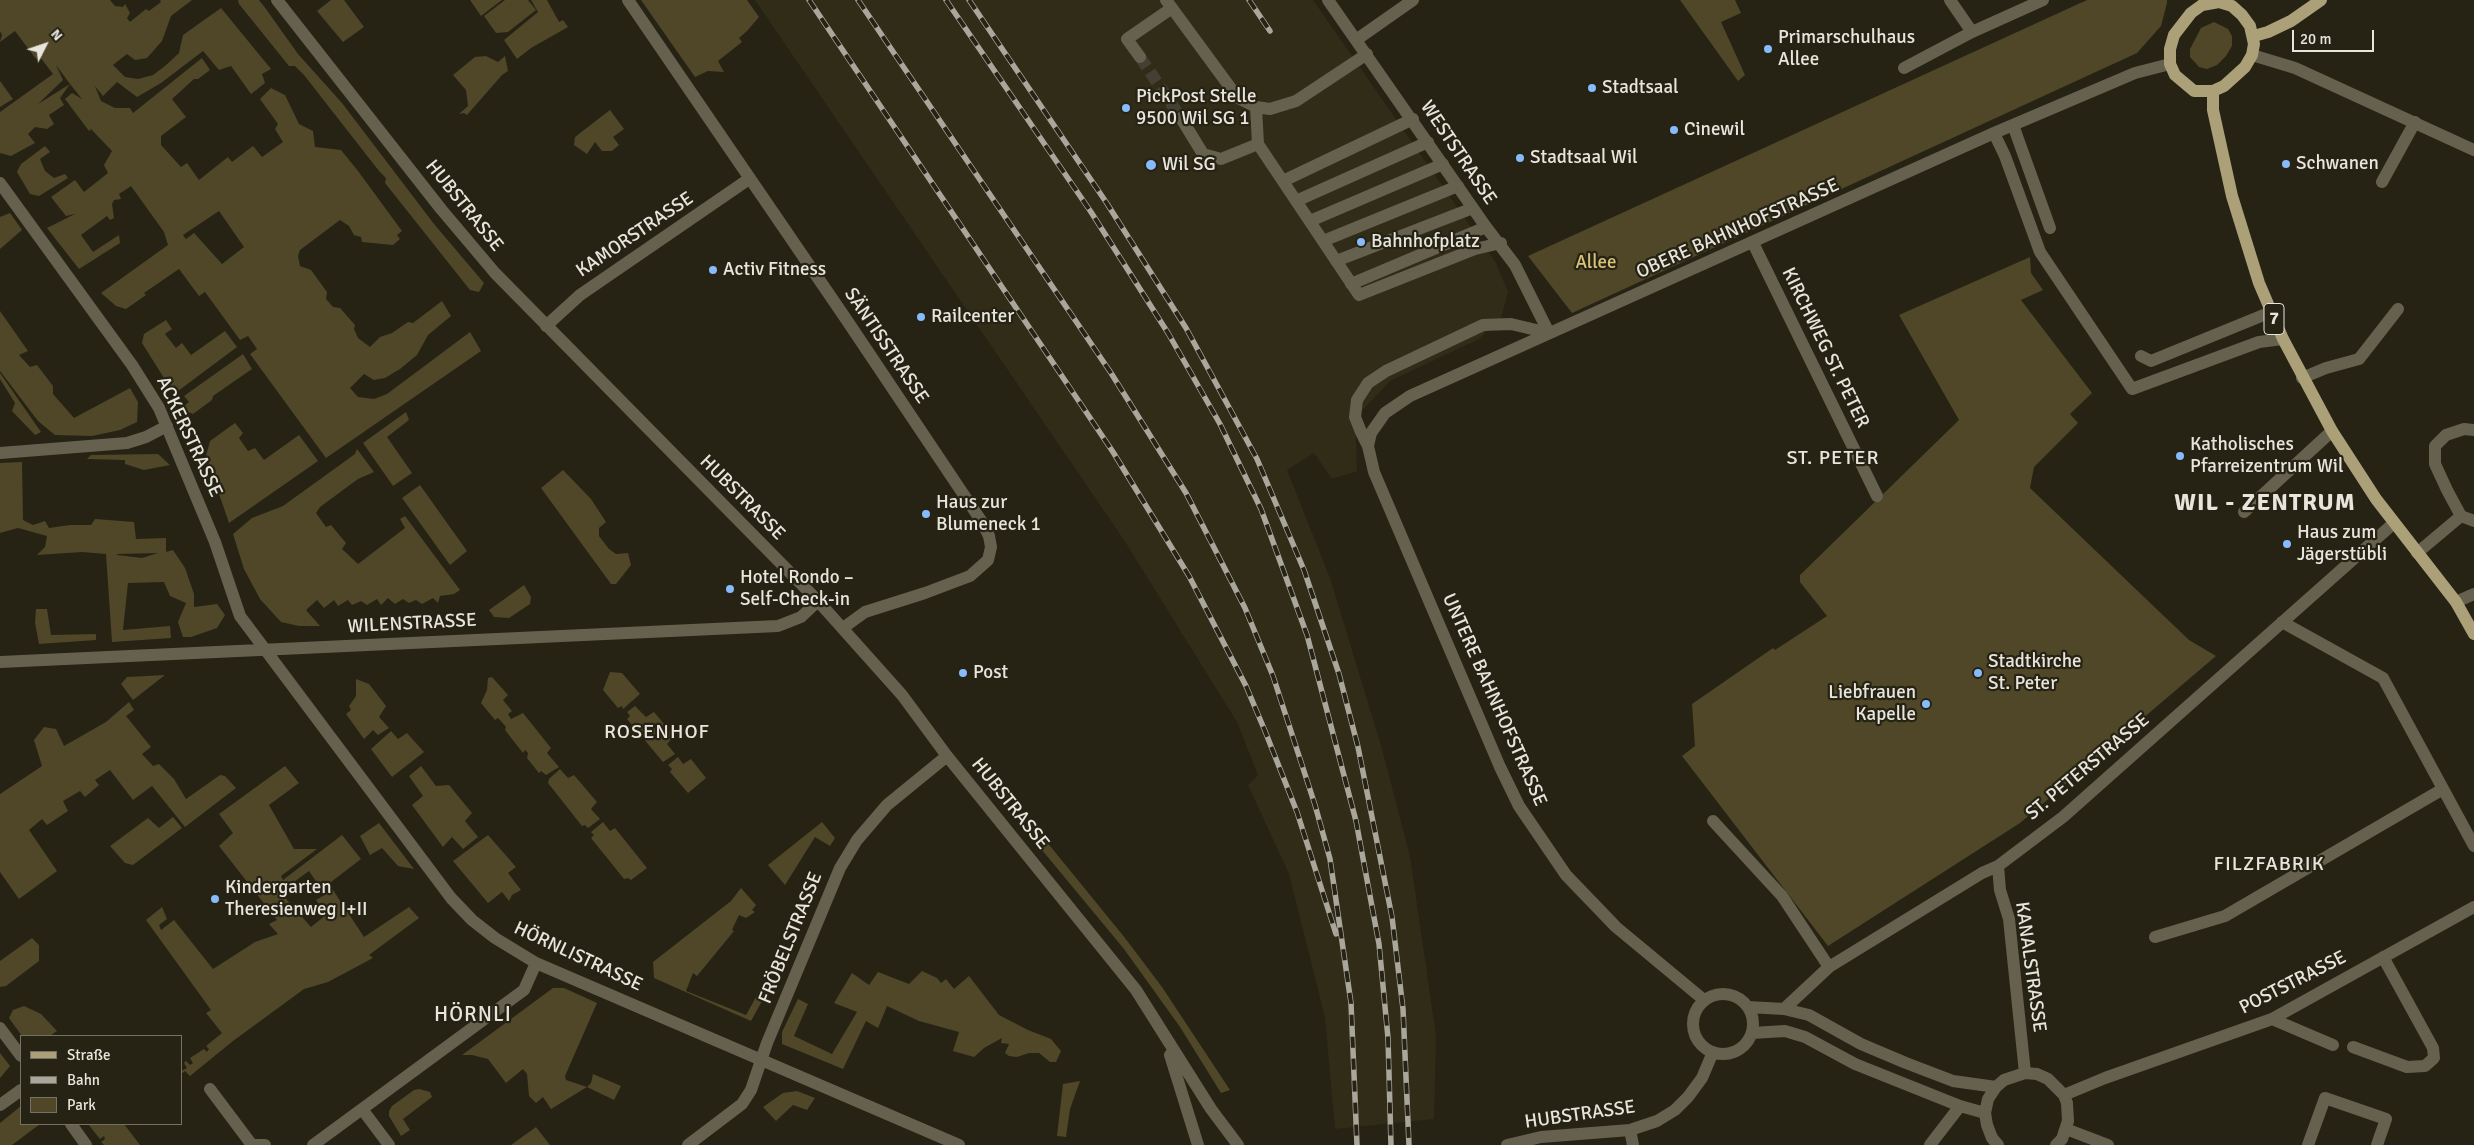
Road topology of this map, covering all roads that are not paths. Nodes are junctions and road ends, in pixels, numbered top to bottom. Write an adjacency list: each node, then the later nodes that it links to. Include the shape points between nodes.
1 (277, 0): 46 (street, HUBSTRASSE, via 460,232)
2 (628, 0): 29 (street, SÄNTISSTRASSE)
3 (1328, 0): 12 (street, WESTSTRASSE)
4 (1413, 0): 12 (street)
5 (1950, 0): 10 (street)
6 (2043, 0): 10 (street)
7 (2321, 0): 11 (main road, via 2291,21)
8 (2201, 3): 11 (main road, via 2219,2 2232,6 2242,14); 16 (main road, via 2174,35)
9 (1169, 4): 15 (street, via 1127,39); 19 (street, via 1238,98)
10 (1972, 32): 17 (street)
11 (2254, 36): 14 (main road)
12 (1356, 40): 13 (street, WESTSTRASSE)
13 (1367, 54): 19 (street, via 1296,101 1270,109); 21 (street, WESTSTRASSE)
14 (2252, 55): 18 (main road, via 2235,77); 22 (street, via 2295,68)
15 (1140, 57)
16 (2170, 64): 18 (main road, via 2176,75 2194,91); 23 (street, OBERE BAHNHOFSTRASSE, via 2135,73)
17 (1904, 68)
18 (2213, 91): 45 (main road, 7, via 2213,110 2223,163 2259,283)
19 (1256, 107): 26 (street)
20 (1181, 118): 26 (street, via 1203,154 1221,159)
21 (1413, 120): 25 (street, WESTSTRASSE); 30 (street)
22 (2415, 122): 27 (street); 31 (street)
23 (2013, 125): 24 (street, OBERE BAHNHOFSTRASSE); 38 (street)
24 (1994, 133): 41 (street, OBERE BAHNHOFSTRASSE); 48 (street, via 2040,252 2132,389 2260,342)
25 (1428, 142): 28 (street, WESTSTRASSE); 34 (street)
26 (1258, 144): 30 (street)
27 (2474, 150)
28 (1443, 164): 33 (street, WESTSTRASSE); 36 (street)
29 (750, 178): 46 (street, KAMORSTRASSE, via 580,295); 66 (street, SÄNTISSTRASSE, via 989,536 988,560 970,576 865,612)
30 (1283, 181): 34 (street)
31 (2382, 182)
32 (0, 183): 51 (street, ACKERSTRASSE, via 132,365)
33 (1458, 186): 35 (street, WESTSTRASSE); 39 (street)
34 (1296, 201): 36 (street)
35 (1473, 208): 37 (street, WESTSTRASSE); 42 (street)
36 (1310, 221): 39 (street)
37 (1486, 227): 40 (street, WESTSTRASSE); 43 (street)
38 (2050, 228)
39 (1323, 241): 42 (street)
40 (1501, 243): 43 (street, via 1466,252 1359,295); 47 (street, WESTSTRASSE)
41 (1753, 243): 47 (street, OBERE BAHNHOFSTRASSE); 56 (street, KIRCHWEG ST. PETER)
42 (1336, 261): 43 (street)
43 (1351, 284)
44 (2398, 309): 50 (street, via 2360,359)
45 (2271, 312): 48 (main road, 7); 49 (street, via 2151,361)
46 (546, 326): 63 (street, HUBSTRASSE)
47 (1549, 333): 54 (street, OBERE BAHNHOFSTRASSE, via 1394,405 1377,422); 54 (street, via 1511,324 1483,325 1386,371 1368,383 1357,400 1355,417)
48 (2283, 340): 50 (main road, 7)
49 (2141, 356)
50 (2302, 378): 52 (main road, 7)
51 (167, 426): 55 (street, via 126,443); 68 (street, ACKERSTRASSE, via 215,542 240,616)
52 (2332, 430): 57 (street); 60 (main road, 7)
53 (2474, 430): 58 (street, via 2464,429 2446,435 2435,446 2435,464)
54 (1368, 446): 80 (street, UNTERE BAHNHOFSTRASSE, via 1374,472 1519,806 1566,875 1616,927)
55 (0, 453)
56 (1877, 496)
57 (2244, 512)
58 (2460, 516): 59 (street); 61 (street)
59 (2474, 521)
60 (2394, 523): 61 (main road, 7); 65 (street, ST. PETERSTRASSE)
61 (2417, 553): 64 (main road, 7)
62 (2474, 594): 64 (street)
63 (818, 601): 66 (street, HUBSTRASSE); 68 (street, WILENSTRASSE, via 801,618 778,626)
64 (2456, 602): 67 (main road, 7)
65 (2282, 622): 71 (street, via 2383,678); 74 (street, ST. PETERSTRASSE, via 2063,817)
66 (843, 628): 70 (street, HUBSTRASSE, via 902,695)
67 (2474, 634)
68 (263, 649): 69 (street, WILENSTRASSE); 78 (street, HÖRNLISTRASSE, via 323,724 451,898 472,920)
69 (0, 662)
70 (947, 756): 86 (street, HUBSTRASSE, via 1136,990); 91 (street, FRÖBELSTRASSE, via 871,822 840,868)
71 (2443, 789): 73 (street); 76 (street, via 2225,916)
72 (1713, 821): 79 (street, via 1782,896)
73 (2474, 846)
74 (1998, 866): 79 (street, ST. PETERSTRASSE); 92 (street, KANALSTRASSE, via 2000,890 2009,920)
75 (2474, 907): 77 (street, POSTSTRASSE)
76 (2155, 937)
77 (2383, 957): 83 (street, POSTSTRASSE); 88 (street, via 2433,1048 2434,1058 2425,1066 2407,1067)
78 (536, 962): 91 (street, HÖRNLISTRASSE); 99 (street, via 524,990)
79 (1829, 968): 82 (street, ST. PETERSTRASSE)
80 (1704, 1000): 81 (street, via 1719,994 1730,995); 89 (street, via 1697,1008 1694,1026 1697,1039)
81 (1748, 1007): 82 (street); 85 (street, via 1753,1020)
82 (1784, 1009): 93 (street, via 1809,1015 1861,1044 1914,1066 1953,1080)
83 (2272, 1019): 87 (street); 96 (street, POSTSTRASSE, via 2105,1078)
84 (0, 1028): 90 (street)
85 (1752, 1033): 89 (street, via 1746,1044 1735,1051); 98 (street, via 1785,1030 1805,1037 1855,1064)
86 (1164, 1036): 111 (street, HUBSTRASSE); 112 (street, HUBSTRASSE, via 1210,1109)
87 (2333, 1045)
88 (2353, 1047)
89 (1712, 1052): 103 (street, HUBSTRASSE, via 1702,1078 1675,1110 1657,1121)
90 (20, 1055)
91 (762, 1061): 104 (street, FRÖBELSTRASSE, via 742,1104); 110 (street, HÖRNLISTRASSE)
92 (2025, 1073): 93 (street, via 2004,1080); 96 (street, via 2048,1079)
93 (1996, 1087): 100 (street, via 1988,1099)
94 (210, 1089): 106 (street, via 252,1145)
95 (20, 1091): 97 (street)
96 (2064, 1096): 102 (street, via 2069,1112)
97 (0, 1105)
98 (1960, 1106): 100 (street); 115 (street)
99 (362, 1109): 107 (street); 108 (street)
100 (1985, 1113): 116 (street, via 1987,1126)
101 (72, 1125): 105 (street)
102 (2066, 1129): 117 (street); 118 (street)
103 (1630, 1130): 113 (street, HUBSTRASSE, via 1541,1137); 114 (street)
104 (705, 1140): 109 (street, FRÖBELSTRASSE)
105 (86, 1145)
106 (265, 1145)
107 (313, 1145)
108 (389, 1145)
109 (688, 1145)
110 (959, 1145)
111 (1198, 1145)
112 (1238, 1145)
113 (1507, 1145)
114 (1633, 1145)
115 (1930, 1145)
116 (1998, 1145)
117 (2056, 1145)
118 (2108, 1145)
119 (2308, 1145): 120 (street, via 2326,1098 2386,1120)
120 (2377, 1145)

